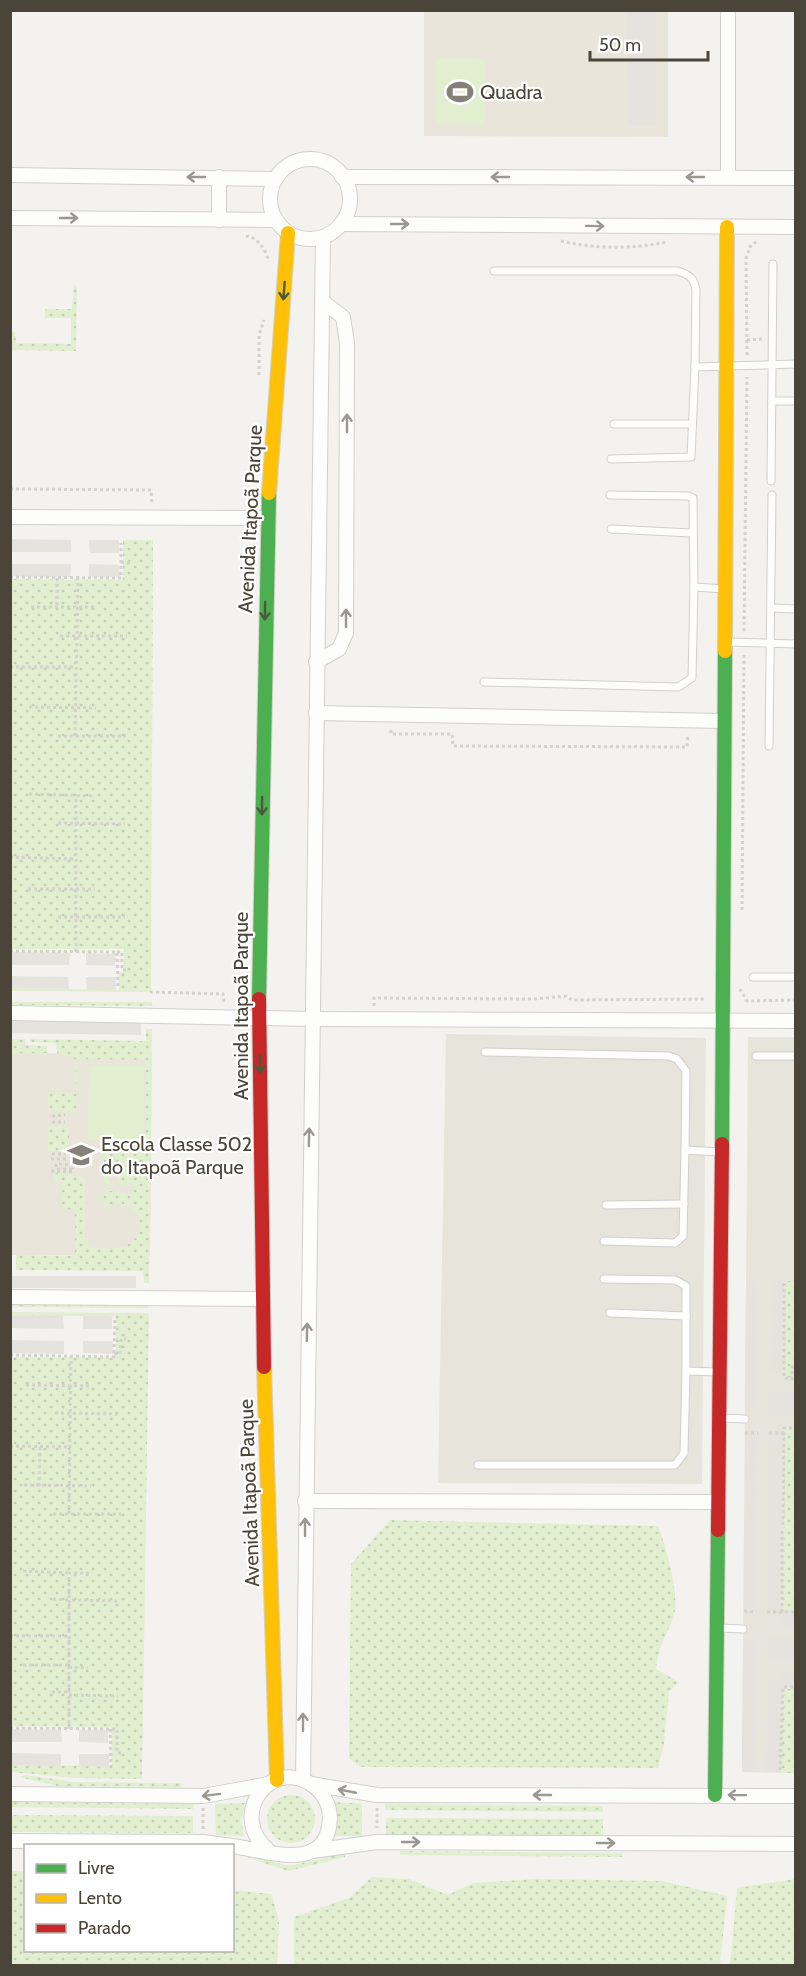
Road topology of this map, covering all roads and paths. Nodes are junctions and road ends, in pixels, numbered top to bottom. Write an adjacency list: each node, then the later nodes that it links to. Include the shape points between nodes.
1 (728, 10): 5 (street)
2 (10, 175): 3 (street, one-way to 2)
3 (219, 177): 6 (street); 9 (street)
4 (342, 177): 5 (street, one-way to 4); 6 (street, via 328,164 313,160 296,162); 11 (street, via 350,200)
5 (728, 177): 7 (street)
6 (276, 178): 10 (street, via 270,195)
7 (795, 178)
8 (10, 218): 9 (street, one-way to 9)
9 (219, 220): 10 (street)
10 (276, 220): 14 (street)
11 (341, 224): 12 (street, one-way to 12); 16 (street)
12 (727, 227): 13 (street); 26 (street)
13 (795, 227)
14 (288, 233): 16 (street, via 305,239); 42 (street, Avenida Itapoã Parque, one-way to 42)
15 (242, 235): 21 (path, via 252,236 263,247)
16 (323, 237): 23 (street)
17 (673, 240): 19 (path, via 650,245 575,245)
18 (758, 240): 27 (path, via 746,258)
19 (558, 241)
20 (773, 264): 25 (lane)
21 (270, 265)
22 (494, 271): 29 (lane, via 687,274 694,279 696,290)
23 (322, 301): 66 (street); 66 (street, one-way to 23, via 339,649 346,633 347,342 343,317)
24 (265, 314): 30 (path, via 259,335)
25 (772, 363): 27 (lane); 28 (lane); 31 (lane)
26 (727, 364): 27 (lane); 29 (lane); 52 (street)
27 (747, 364): 63 (path)
28 (795, 364)
29 (695, 367): 34 (lane)
30 (259, 383)
31 (772, 401): 32 (lane); 36 (lane)
32 (795, 401)
33 (614, 424): 34 (lane)
34 (692, 424): 35 (lane, via 692,454 688,459)
35 (611, 459)
36 (771, 481)
37 (10, 489): 40 (path, via 151,490 151,503)
38 (610, 495): 44 (lane, via 693,498)
39 (772, 495): 57 (lane)
40 (162, 503)
41 (10, 517): 42 (street)
42 (267, 518): 107 (street, Avenida Itapoã Parque, one-way to 107)
43 (611, 529): 44 (lane)
44 (691, 533): 51 (lane)
45 (121, 543): 46 (path)
46 (121, 562): 47 (path); 50 (path, via 121,579)
47 (130, 563)
48 (10, 577): 49 (path)
49 (57, 578): 50 (path); 54 (path)
50 (78, 578): 55 (path)
51 (694, 587): 52 (lane); 69 (lane, via 692,678 678,687)
52 (724, 589): 62 (street)
53 (31, 607): 54 (path)
54 (57, 607): 55 (path)
55 (77, 607): 56 (path); 60 (path)
56 (97, 608)
57 (771, 608): 58 (lane); 64 (lane)
58 (795, 609)
59 (60, 636): 60 (path)
60 (77, 636): 61 (path); 68 (path)
61 (127, 636)
62 (724, 642): 63 (lane); 75 (street)
63 (744, 643): 64 (lane); 92 (path)
64 (771, 644): 65 (lane); 80 (lane)
65 (795, 644)
66 (316, 662): 73 (street)
67 (10, 667): 68 (path)
68 (76, 667): 71 (path)
69 (484, 682)
70 (29, 707): 71 (path)
71 (76, 708): 72 (path); 78 (path)
72 (96, 708)
73 (315, 713): 74 (street); 108 (street)
74 (390, 715): 75 (street); 76 (path, via 391,734 452,734 453,746 687,747 687,735)
75 (723, 721): 110 (street)
76 (698, 735)
77 (58, 736): 78 (path)
78 (75, 736): 79 (path)
79 (126, 736)
80 (769, 746)
81 (29, 794): 82 (path)
82 (76, 795): 83 (path); 85 (path)
83 (95, 796)
84 (58, 823): 85 (path)
85 (76, 823): 86 (path); 88 (path)
86 (125, 824)
87 (10, 858): 88 (path)
88 (76, 859): 90 (path)
89 (28, 889): 90 (path)
90 (76, 889): 91 (path); 94 (path)
91 (95, 889)
92 (742, 910)
93 (57, 917): 94 (path)
94 (76, 917): 95 (path); 97 (path)
95 (125, 917)
96 (10, 951): 97 (path)
97 (76, 951): 98 (path)
98 (117, 952): 99 (path, via 122,952 122,970); 103 (path)
99 (127, 970)
100 (753, 976): 101 (lane)
101 (795, 977)
102 (741, 979): 105 (path, via 740,990 747,1001)
103 (118, 988)
104 (711, 998): 109 (path, via 374,998)
105 (795, 1000)
106 (10, 1013): 107 (street)
107 (259, 1018): 108 (street); 131 (street, Avenida Itapoã Parque, one-way to 131)
108 (311, 1019): 109 (street); 163 (street, one-way to 108)
109 (374, 1020): 110 (street)
110 (723, 1021): 111 (street); 120 (street)
111 (795, 1022)
112 (485, 1052): 119 (lane, via 677,1059 686,1071)
113 (756, 1056): 114 (lane)
114 (795, 1056)
115 (65, 1115): 116 (path)
116 (52, 1116)
117 (52, 1122): 118 (path)
118 (65, 1122)
119 (685, 1150): 120 (lane); 125 (lane)
120 (720, 1152): 141 (street)
121 (51, 1157): 122 (path)
122 (66, 1157)
123 (76, 1165): 124 (path, via 56,1164 56,1169 72,1172)
124 (51, 1172)
125 (684, 1204): 126 (lane); 127 (lane, via 684,1236 675,1243)
126 (606, 1205)
127 (604, 1241)
128 (604, 1279): 133 (lane, via 681,1281 686,1286)
129 (784, 1283): 139 (path, via 784,1378 792,1379)
130 (10, 1297): 131 (street)
131 (262, 1299): 196 (street, Avenida Itapoã Parque)
132 (610, 1313): 133 (lane)
133 (686, 1316): 140 (lane)
134 (115, 1318): 136 (path)
135 (126, 1339): 136 (path, via 121,1339 120,1354)
136 (114, 1354): 138 (path)
137 (10, 1355): 138 (path)
138 (71, 1356): 143 (path)
139 (795, 1367)
140 (686, 1371): 141 (lane); 158 (lane, via 684,1453 675,1465)
141 (718, 1372): 148 (street)
142 (26, 1385): 143 (path)
143 (70, 1386): 144 (path); 146 (path)
144 (92, 1386)
145 (55, 1413): 146 (path)
146 (70, 1413): 147 (path); 157 (path)
147 (121, 1414)
148 (718, 1418): 149 (lane); 164 (street)
149 (745, 1419)
150 (795, 1428): 154 (path, via 784,1428)
151 (745, 1433): 152 (path)
152 (758, 1433)
153 (769, 1433): 154 (path)
154 (784, 1433): 177 (path)
155 (10, 1446): 156 (path)
156 (40, 1446): 157 (path); 160 (path)
157 (70, 1447): 161 (path)
158 (478, 1465)
159 (24, 1485): 160 (path)
160 (39, 1486): 161 (path)
161 (69, 1486): 162 (path); 166 (path)
162 (91, 1486)
163 (305, 1501): 164 (street); 197 (street, one-way to 163)
164 (717, 1502): 179 (street)
165 (53, 1514): 166 (path)
166 (69, 1514): 167 (path)
167 (121, 1514)
168 (23, 1571): 169 (path)
169 (69, 1573): 170 (path); 172 (path)
170 (90, 1573)
171 (53, 1599): 172 (path)
172 (69, 1600): 173 (path); 182 (path)
173 (119, 1601)
174 (744, 1611): 175 (path)
175 (756, 1612)
176 (767, 1612): 177 (path)
177 (782, 1612): 178 (path)
178 (795, 1612)
179 (716, 1628): 180 (lane); 201 (street)
180 (743, 1629)
181 (10, 1635): 182 (path)
182 (69, 1636): 184 (path)
183 (22, 1665): 184 (path)
184 (69, 1666): 185 (path); 188 (path)
185 (88, 1668)
186 (795, 1687): 195 (path, via 783,1687)
187 (52, 1692): 188 (path)
188 (69, 1694): 189 (path); 191 (path)
189 (118, 1696)
190 (10, 1728): 191 (path)
191 (69, 1729): 192 (path)
192 (110, 1729): 193 (path, via 117,1729 117,1753); 194 (path)
193 (121, 1753)
194 (111, 1766)
195 (780, 1770)
196 (273, 1782): 197 (street); 202 (street, one-way to 202); 211 (street, via 256,1797 251,1813 253,1831)
197 (307, 1782): 203 (street, one-way to 197); 212 (street, via 324,1796 330,1813 328,1830)
198 (10, 1786): 200 (street)
199 (10, 1794): 200 (street)
200 (48, 1794): 202 (street)
201 (715, 1795): 203 (street, one-way to 203); 204 (street, one-way to 201)
202 (203, 1796): 206 (path)
203 (377, 1796): 207 (path)
204 (795, 1796)
205 (10, 1840): 206 (street)
206 (203, 1842): 208 (street)
207 (377, 1842): 209 (street, one-way to 209); 212 (street)
208 (218, 1844)
209 (795, 1844)
210 (234, 1846): 211 (street)
211 (269, 1851): 212 (street, via 286,1857)
212 (312, 1851)

